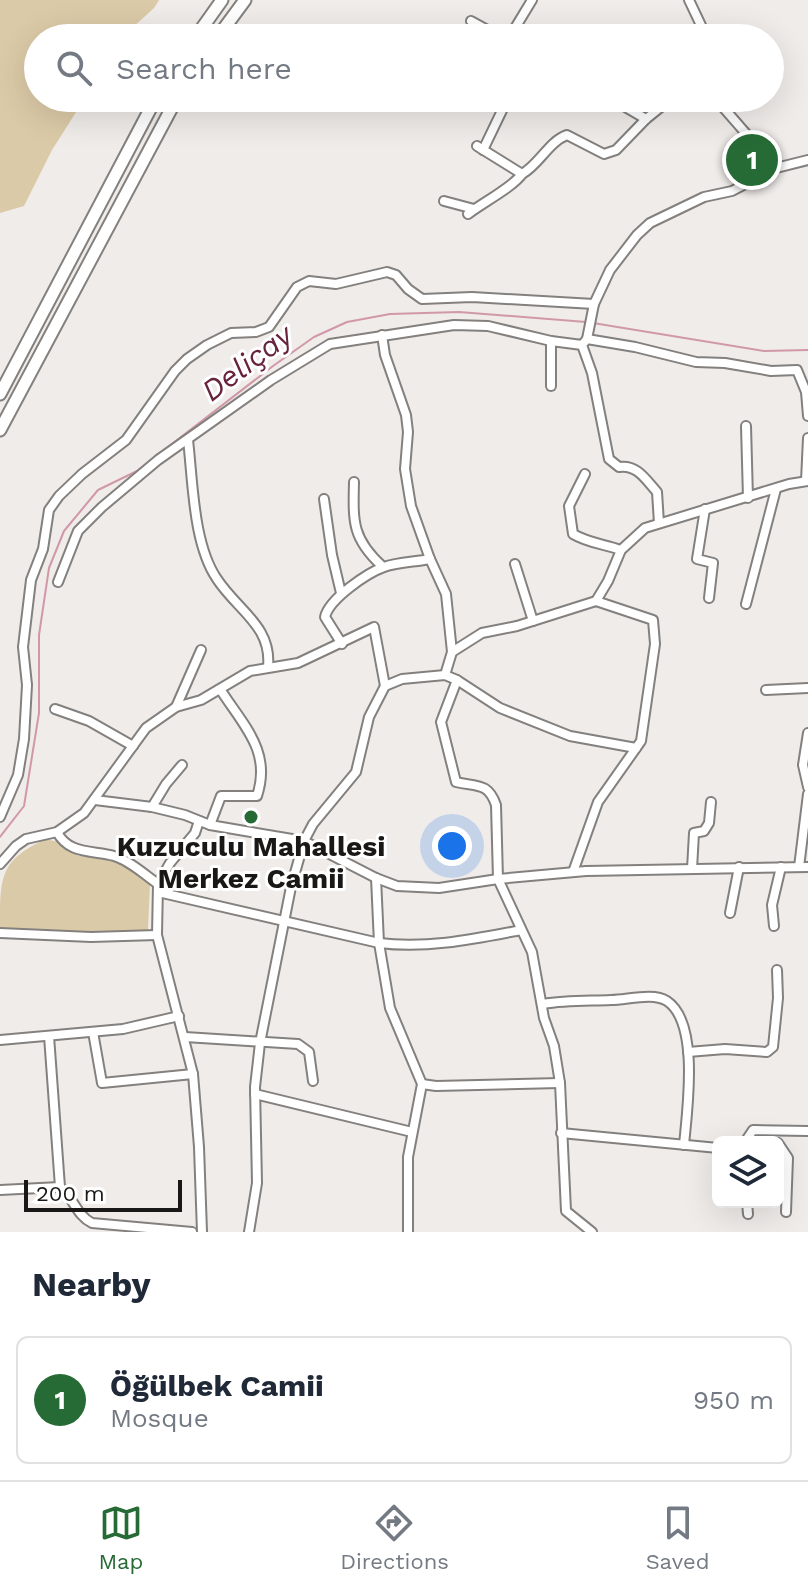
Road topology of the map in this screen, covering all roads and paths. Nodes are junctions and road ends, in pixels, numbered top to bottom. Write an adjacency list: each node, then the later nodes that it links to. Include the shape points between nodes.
1 (222, 0): 6 (highway)
2 (245, 0): 7 (highway)
3 (532, 0): 9 (street)
4 (689, 0): 10 (street)
5 (471, 21): 8 (street)
6 (205, 24)
7 (227, 24)
8 (476, 24)
9 (517, 24)
10 (700, 24)
11 (149, 112): 27 (highway)
12 (170, 112): 30 (highway)
13 (500, 112): 20 (street, via 480,148)
14 (634, 112): 17 (street)
15 (655, 112): 17 (street)
16 (727, 112): 19 (street)
17 (646, 119): 20 (street, via 616,150 604,154 567,135 559,138)
18 (808, 160): 19 (street)
19 (776, 168): 22 (street, via 650,223 617,260)
20 (522, 174): 21 (street, via 471,211)
21 (444, 201)
22 (593, 308): 24 (street); 72 (street, via 472,297 422,299 387,272 336,284 309,281 297,287 269,327 231,333 187,359 126,440 82,474 49,510 31,580 23,647 24,739 18,775)
23 (382, 335): 25 (street, via 488,326); 32 (street, via 317,350); 42 (street, via 406,415 411,506)
24 (586, 339): 25 (street); 28 (street, via 696,362 797,370); 40 (street, via 609,459 619,467 634,468 657,492)
25 (551, 341): 26 (street)
26 (551, 386)
27 (0, 394)
28 (808, 416)
29 (746, 426): 37 (street)
30 (0, 430)
31 (808, 438): 34 (street)
32 (188, 440): 45 (street, via 78,531); 54 (street, via 206,561 267,639)
33 (585, 474): 41 (street, via 569,506 573,534)
34 (807, 481): 36 (street)
35 (354, 482): 44 (street, via 359,541)
36 (776, 489): 37 (street); 49 (street)
37 (748, 498): 39 (street)
38 (324, 499): 46 (street)
39 (705, 509): 40 (street); 47 (street, via 697,559 713,563)
40 (659, 523): 41 (street, via 645,528)
41 (621, 550): 48 (street)
42 (430, 559): 44 (street); 53 (street, via 446,594)
43 (515, 564): 50 (street)
44 (383, 567): 46 (street)
45 (58, 582)
46 (341, 593): 51 (street, via 325,617)
47 (709, 598)
48 (596, 601): 50 (street); 65 (street, via 653,620 655,644)
49 (746, 604)
50 (533, 621): 53 (street, via 482,633)
51 (342, 644): 54 (street, via 298,663); 57 (street, via 374,627)
52 (201, 650): 61 (street)
53 (452, 652): 55 (street)
54 (268, 667): 59 (street)
55 (445, 675): 56 (street); 57 (street)
56 (457, 680): 65 (street, via 500,708 558,732); 84 (street, via 441,722 443,738 456,782 486,787 492,794)
57 (385, 686): 76 (street, via 369,717 356,772)
58 (808, 688): 60 (street)
59 (220, 689): 61 (street); 74 (street, via 261,753 261,780 257,796 221,796)
60 (766, 690)
61 (176, 707): 64 (street, via 146,728)
62 (55, 709): 64 (street)
63 (808, 733): 67 (street, via 803,765)
64 (133, 746): 69 (street)
65 (636, 748): 82 (street, via 598,802)
66 (182, 765): 71 (street)
67 (808, 787)
68 (808, 794): 80 (street)
69 (95, 800): 71 (street); 75 (street)
70 (711, 802): 81 (street, via 709,823 694,833)
71 (152, 807): 73 (street)
72 (0, 817)
73 (199, 821): 74 (street); 85 (street)
74 (210, 825): 76 (street)
75 (57, 832): 77 (street, via 26,839); 85 (street, via 76,849 115,857)
76 (304, 841): 83 (street); 87 (street)
77 (0, 864)
78 (739, 867): 79 (street); 81 (street); 86 (street)
79 (781, 867): 80 (street); 88 (street, via 772,905)
80 (803, 867)
81 (692, 869): 82 (street)
82 (573, 872): 84 (street)
83 (376, 878): 84 (street, via 397,886 439,888); 92 (street)
84 (498, 879): 89 (street)
85 (158, 888): 87 (street); 91 (street)
86 (730, 913)
87 (284, 921): 92 (street); 100 (street)
88 (774, 926)
89 (521, 930): 92 (street, via 437,944); 94 (street, via 532,952)
90 (0, 933): 91 (street)
91 (157, 935): 95 (street)
92 (379, 943): 105 (street, via 390,1008)
93 (777, 970): 101 (street, via 773,1047 767,1052)
94 (543, 1004): 101 (street, via 657,997 682,1021); 104 (street)
95 (179, 1016): 96 (street); 98 (street)
96 (93, 1032): 97 (street); 102 (street, via 102,1083)
97 (49, 1036): 99 (street); 116 (street)
98 (185, 1037): 100 (street); 102 (street)
99 (0, 1040)
100 (260, 1043): 103 (street, via 306,1047); 106 (street)
101 (688, 1052): 113 (street)
102 (193, 1074): 124 (street)
103 (313, 1081)
104 (560, 1083): 105 (street); 110 (street)
105 (422, 1084): 109 (street)
106 (255, 1094): 109 (street); 125 (street, via 257,1183)
107 (775, 1130): 108 (street); 111 (street, via 753,1130); 112 (street)
108 (808, 1131)
109 (412, 1132): 126 (street)
110 (561, 1133): 113 (street); 127 (street, via 566,1211)
111 (749, 1136)
112 (776, 1136)
113 (684, 1145): 114 (street)
114 (712, 1147)
115 (784, 1152): 119 (street)
116 (60, 1187): 117 (street); 121 (street)
117 (0, 1190)
118 (748, 1208): 120 (street)
119 (786, 1212)
120 (748, 1214)
121 (88, 1221): 122 (street); 123 (street)
122 (88, 1232)
123 (192, 1232)
124 (202, 1232)
125 (249, 1232)
126 (408, 1232)
127 (592, 1232)

